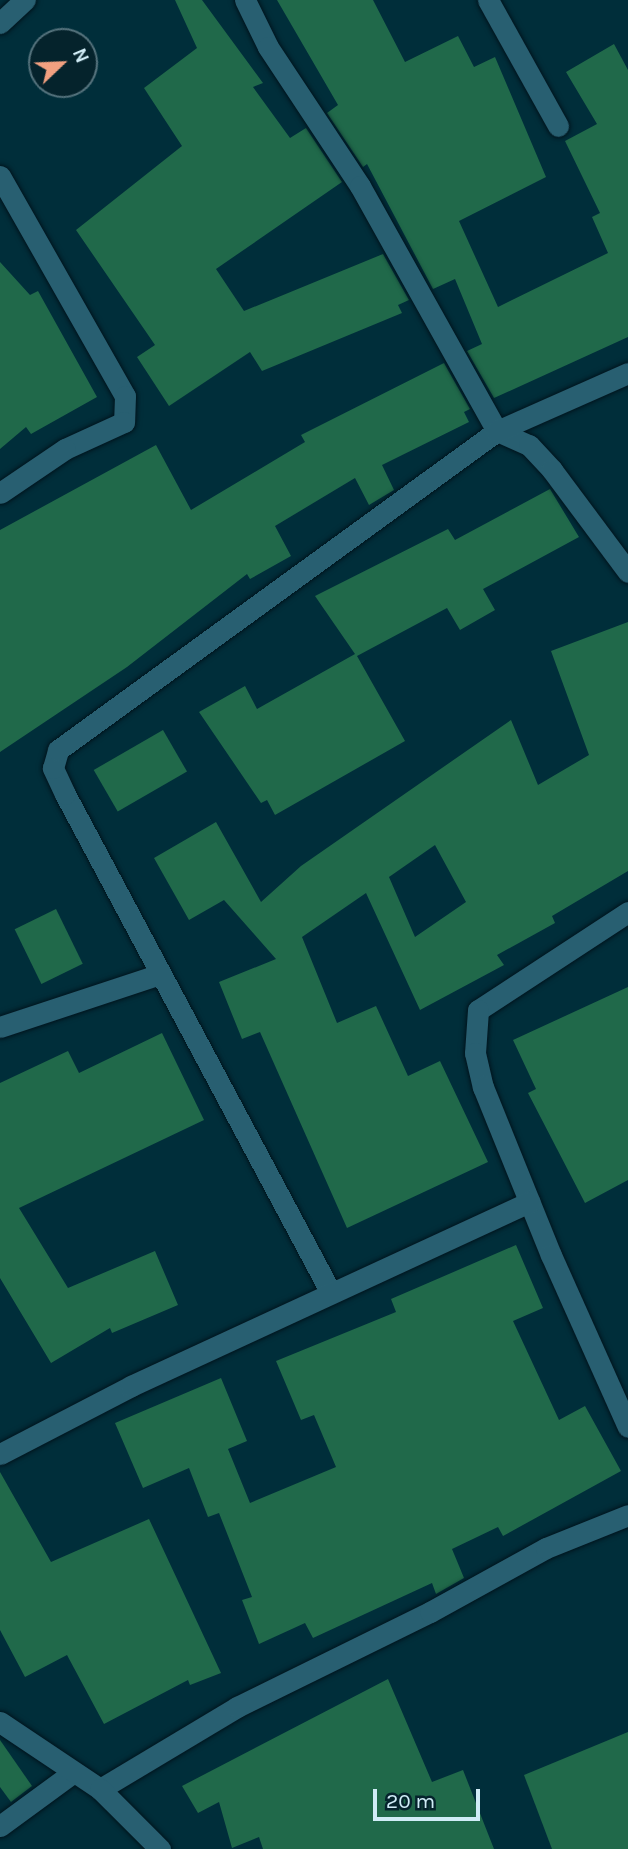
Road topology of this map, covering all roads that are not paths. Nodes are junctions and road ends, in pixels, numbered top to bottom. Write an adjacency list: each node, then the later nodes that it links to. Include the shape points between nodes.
1 (25, 0): 4 (street)
2 (244, 0): 8 (street, via 268,47 360,186)
3 (488, 0): 5 (street)
4 (0, 23)
5 (558, 126)
6 (0, 176): 9 (street, via 125,396 124,422 65,449)
7 (628, 373): 8 (street)
8 (498, 431): 10 (street, via 529,445); 12 (street, via 58,750 53,768)
9 (0, 493)
10 (628, 572)
11 (628, 912): 14 (street, via 478,1010 475,1053 483,1087)
12 (157, 975): 13 (street); 15 (street)
13 (0, 1027)
14 (530, 1202): 15 (street); 16 (street)
15 (330, 1291): 18 (street)
16 (623, 1399): 17 (street)
17 (628, 1427)
18 (0, 1454)
19 (628, 1515): 22 (street, via 546,1548 430,1612 237,1707)
20 (0, 1722): 21 (street)
21 (71, 1774): 22 (street); 23 (street)
22 (100, 1789): 24 (street)
23 (0, 1826)
24 (160, 1849)

